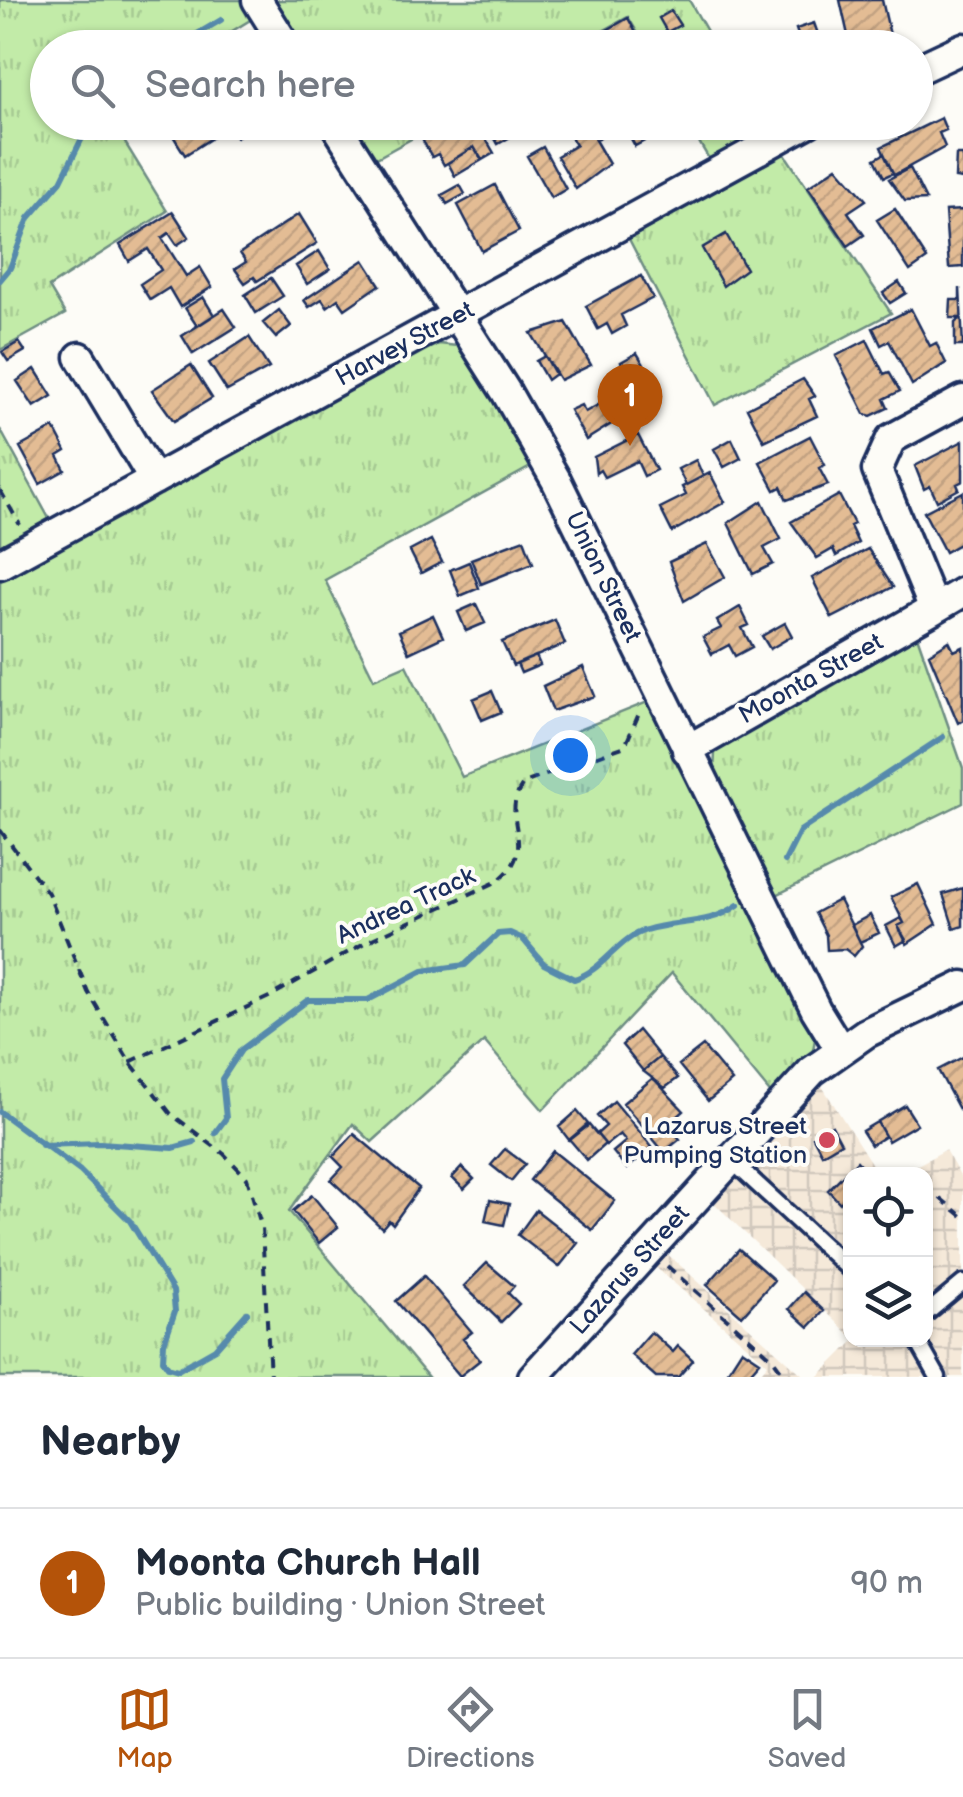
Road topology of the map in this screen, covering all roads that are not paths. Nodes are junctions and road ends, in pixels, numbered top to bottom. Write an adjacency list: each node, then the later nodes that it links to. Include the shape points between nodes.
1 (257, 0): 2 (street)
2 (276, 30)
3 (963, 48): 4 (street)
4 (933, 62)
5 (345, 140): 7 (street, Union Street)
6 (776, 140): 7 (street, Harvey Street)
7 (456, 316): 10 (street, Harvey Street); 14 (street, Union Street, via 556,480)
8 (80, 357): 10 (street)
9 (963, 400): 13 (street, via 891,439 877,467)
10 (154, 480): 11 (street, Harvey Street)
11 (0, 564)
12 (963, 592): 13 (street, Moonta Street)
13 (934, 609): 14 (street, Moonta Street)
14 (687, 750): 16 (street, Union Street)
15 (963, 986): 16 (street, Lazarus Street)
16 (840, 1048): 17 (street, Lazarus Street)
17 (730, 1160): 18 (lane); 22 (street, Lazarus Street)
18 (843, 1264)
19 (963, 1283): 20 (lane)
20 (933, 1308)
21 (921, 1347): 23 (lane)
22 (533, 1377)
23 (938, 1377)

